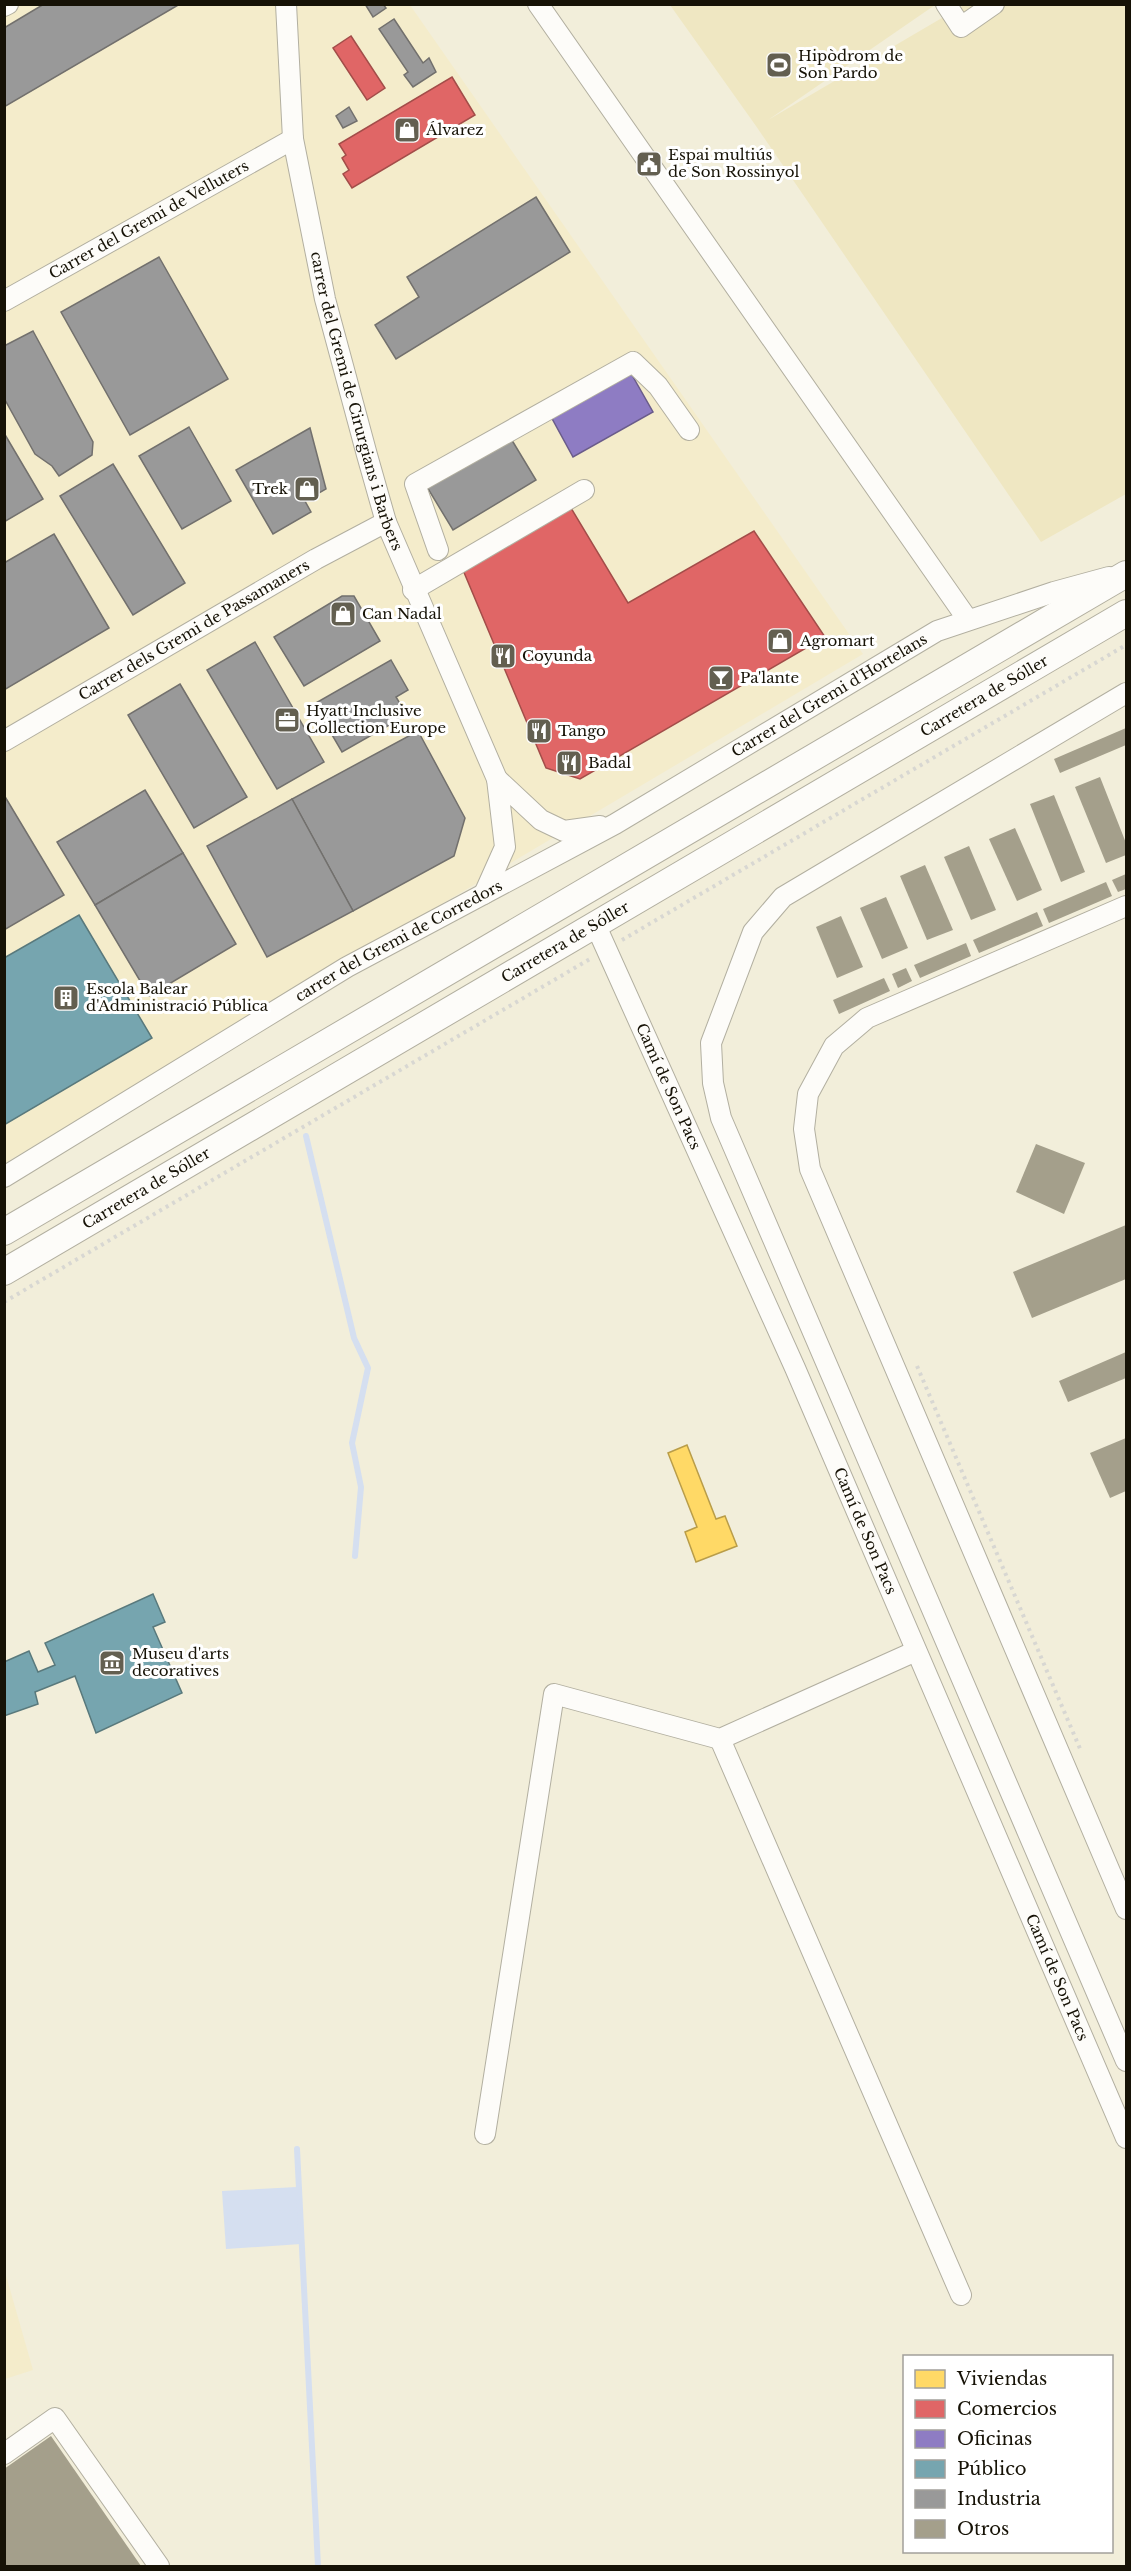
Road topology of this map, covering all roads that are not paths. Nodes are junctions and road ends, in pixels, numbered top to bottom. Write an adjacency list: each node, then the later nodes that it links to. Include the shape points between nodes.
1 (286, 4): 5 (street, carrer del Gremi de Cirurgians i Barbers)
2 (537, 4): 14 (street)
3 (946, 4): 4 (street, via 961,27)
4 (994, 4)
5 (293, 139): 6 (street, Carrer del Gremi de Velluters); 9 (street, carrer del Gremi de Cirurgians i Barbers, via 325,299)
6 (4, 301)
7 (689, 430): 10 (street, via 658,386 633,362 415,484)
8 (584, 490): 12 (street)
9 (386, 522): 12 (street, carrer del Gremi de Cirurgians i Barbers); 16 (street, Carrer dels Gremi de Passamaners)
10 (438, 550)
11 (1126, 574): 14 (street, Carrer del Gremi d'Hortelans); 24 (main road)
12 (413, 590): 17 (street, carrer del Gremi de Cirurgians i Barbers)
13 (1126, 613): 22 (main road, Carretera de Sóller)
14 (968, 620): 18 (street, Carrer del Gremi d'Hortelans, via 937,631)
15 (1126, 693): 29 (street, via 783,897 753,932 711,1043 713,1083 721,1119)
16 (4, 741)
17 (497, 779): 18 (street, via 541,820 564,831); 20 (street, via 505,847)
18 (615, 824): 19 (street, Carrer del Gremi d'Hortelans)
19 (549, 859): 20 (street, carrer del Gremi de Corredors)
20 (484, 894): 23 (street, carrer del Gremi de Corredors, via 347,967)
21 (1126, 906): 28 (street, via 867,1018 834,1046 808,1094 804,1129 810,1169)
22 (596, 926): 25 (main road, Carretera de Sóller); 26 (street, Camí de Son Pacs, via 734,1228)
23 (4, 1177)
24 (4, 1232)
25 (4, 1272)
26 (916, 1651): 27 (street); 31 (street, Camí de Son Pacs)
27 (720, 1739): 30 (street, via 554,1694); 32 (street)
28 (1126, 1909)
29 (1126, 2061)
30 (485, 2134)
31 (1126, 2138)
32 (961, 2295)
33 (4, 2454): 34 (street, via 55,2418)
34 (159, 2566)

